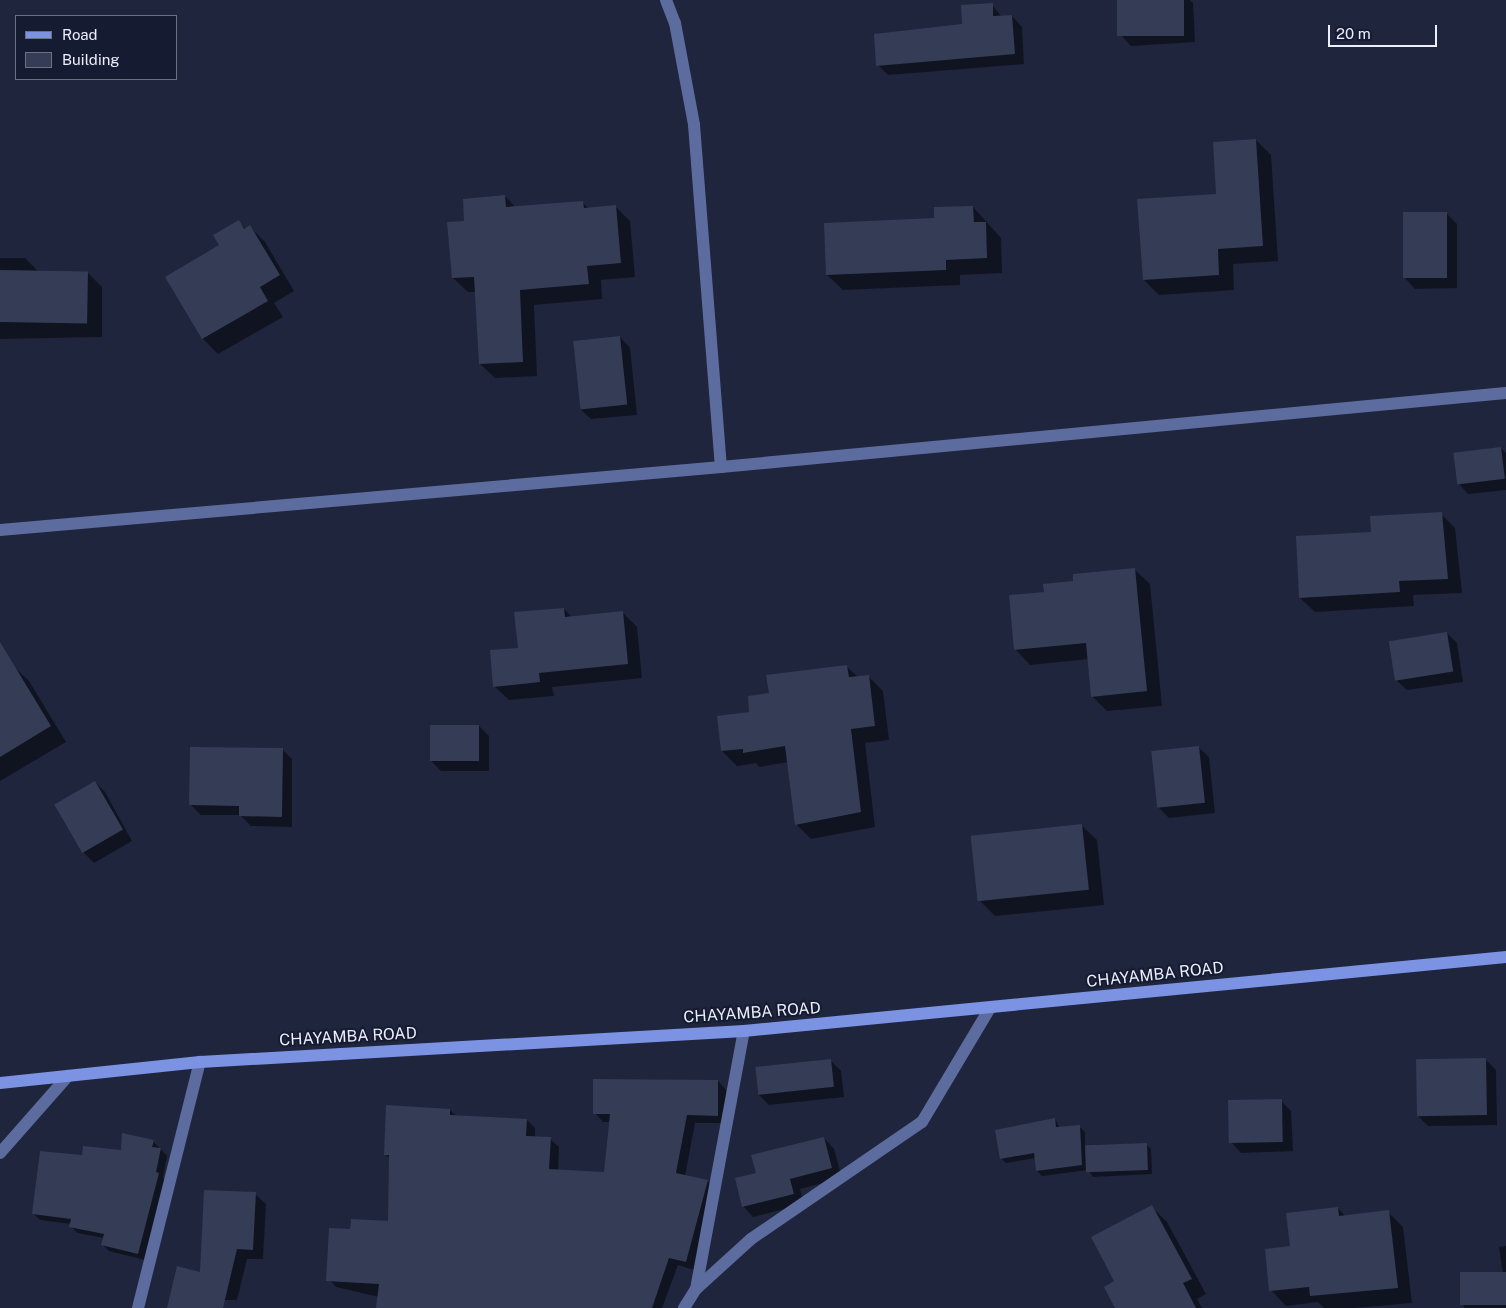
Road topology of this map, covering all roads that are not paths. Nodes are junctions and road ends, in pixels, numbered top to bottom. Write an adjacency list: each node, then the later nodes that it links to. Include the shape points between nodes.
1 (666, 0): 3 (street, via 675,23 694,125)
2 (1506, 393): 3 (street)
3 (721, 467): 4 (street)
4 (0, 530)
5 (1506, 957): 6 (street, CHAYAMBA ROAD)
6 (990, 1008): 7 (street, CHAYAMBA ROAD); 12 (street, via 922,1122 751,1240)
7 (744, 1031): 8 (street, CHAYAMBA ROAD); 12 (street)
8 (200, 1062): 9 (street, CHAYAMBA ROAD); 13 (street)
9 (68, 1076): 10 (street, CHAYAMBA ROAD); 11 (street)
10 (0, 1083)
11 (0, 1153)
12 (696, 1289): 14 (street)
13 (138, 1308)
14 (684, 1308)

